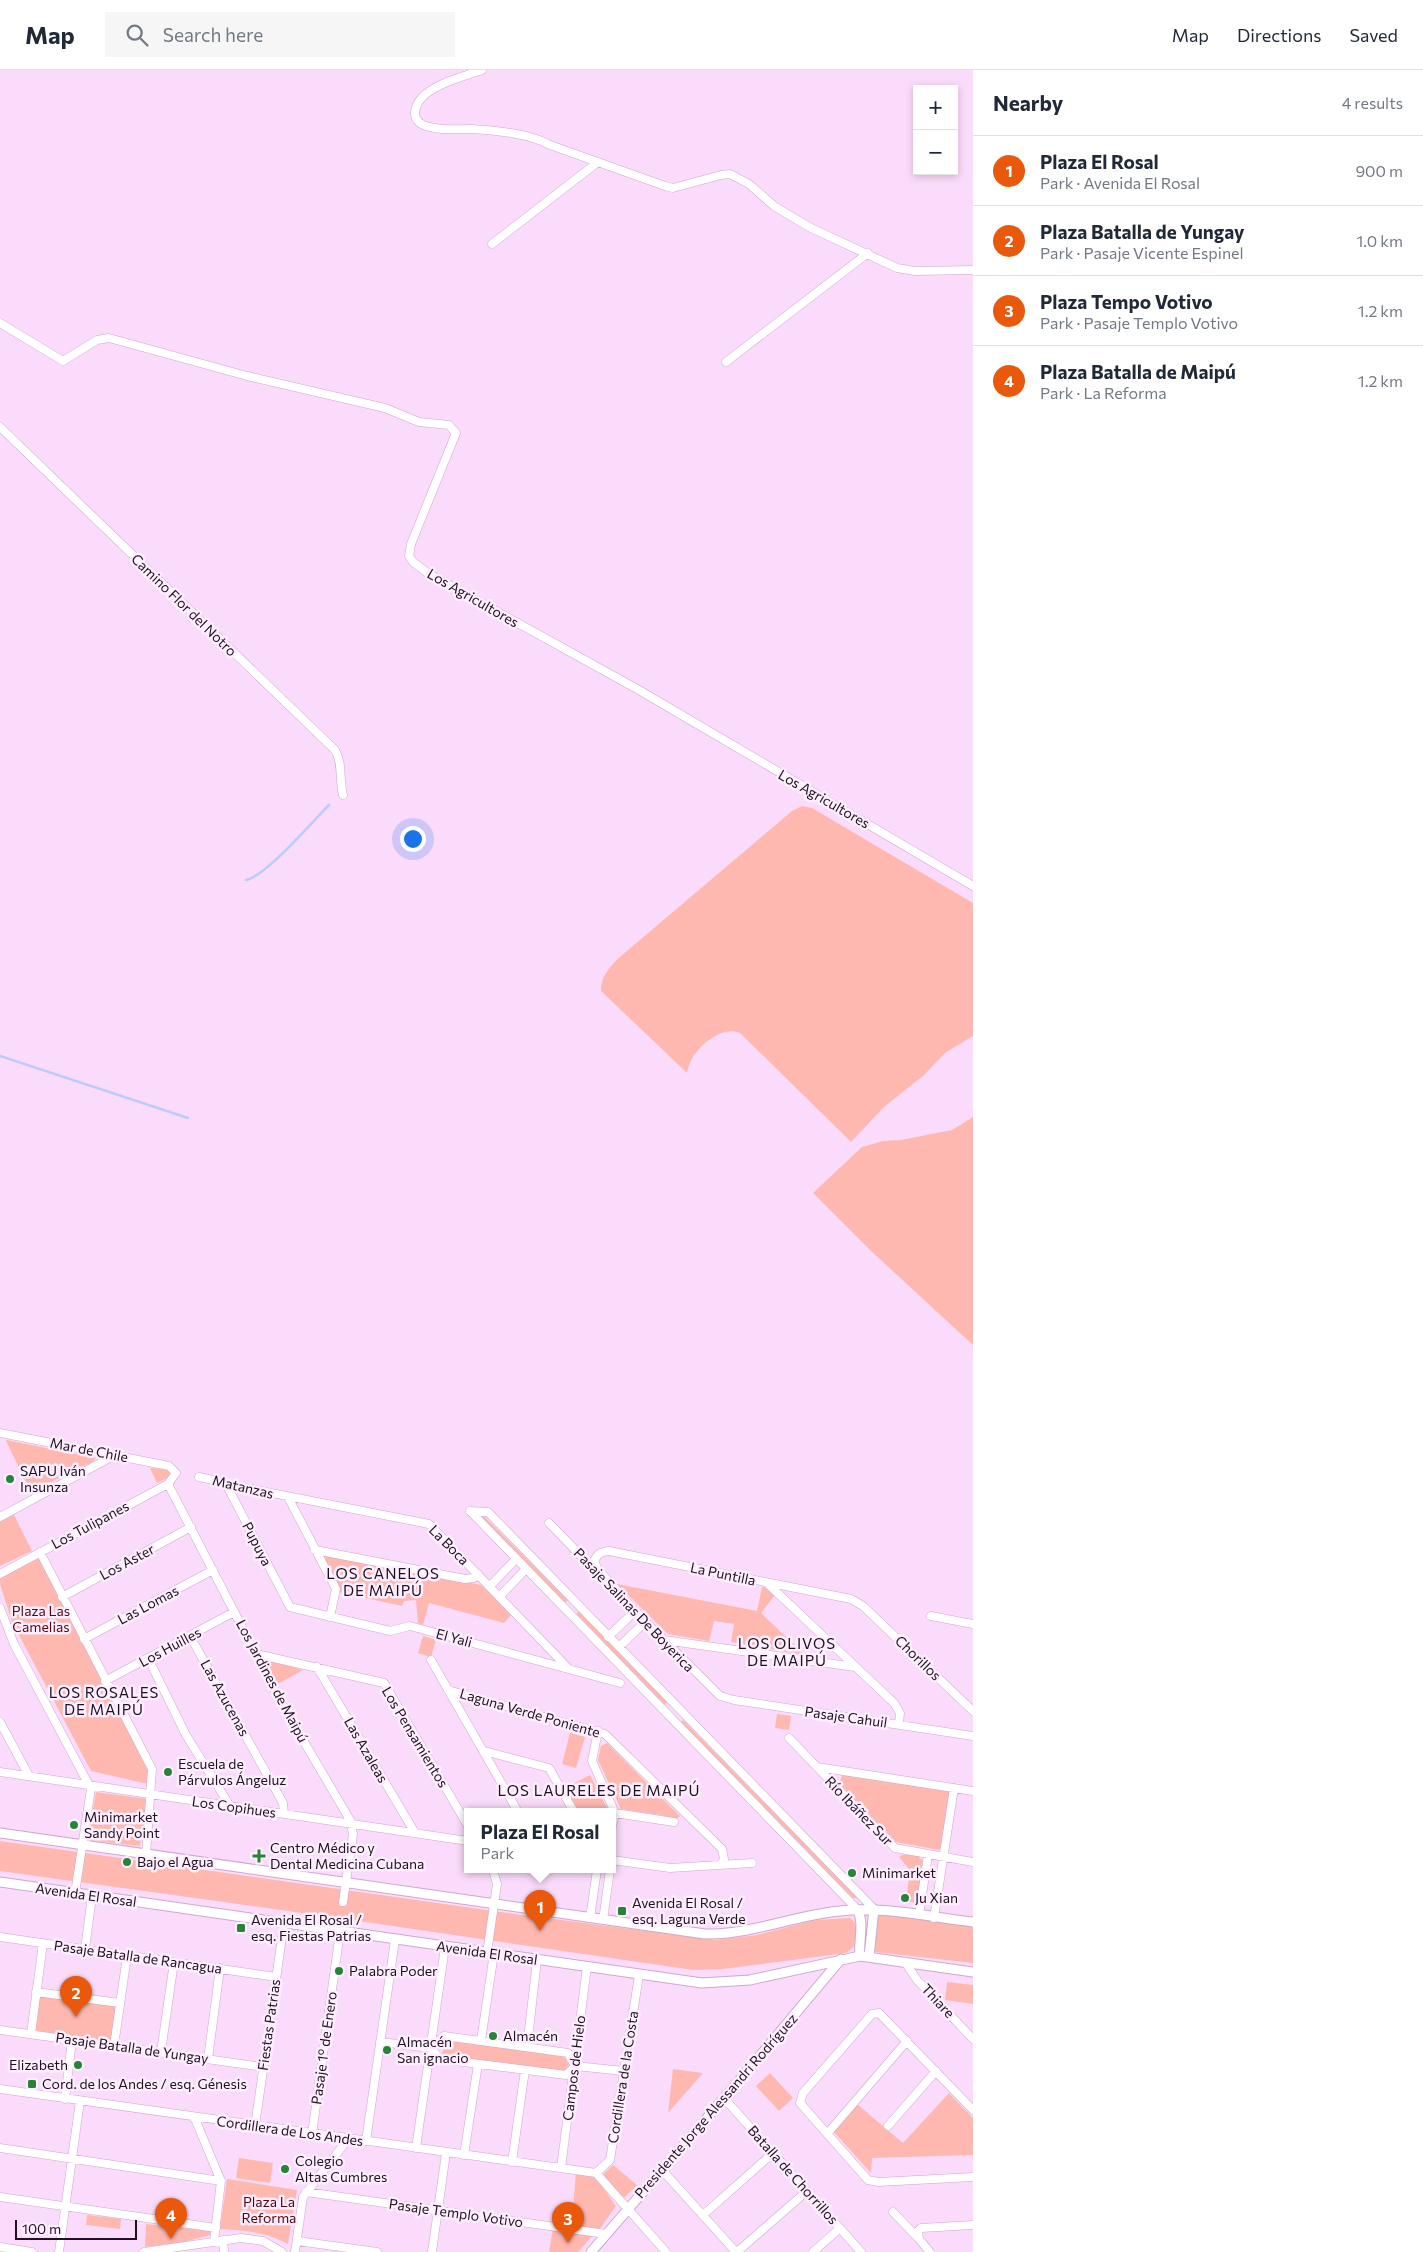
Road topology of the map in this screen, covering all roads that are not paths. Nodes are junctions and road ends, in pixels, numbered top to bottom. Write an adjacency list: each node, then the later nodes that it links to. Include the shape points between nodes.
1 (482, 70): 2 (street, via 426,93 416,108 418,122 436,129 478,129 539,139)
2 (598, 162): 3 (street); 4 (street, via 673,188 730,174 809,227)
3 (492, 244)
4 (868, 253): 5 (street, via 897,268 915,271); 7 (street)
5 (973, 270)
6 (0, 323): 10 (street, Los Agricultores, via 62,361 97,340 109,338 247,376 385,408 419,422 449,426 456,433 411,544 409,556 413,562)
7 (726, 362)
8 (0, 427): 9 (street, Camino Flor del Notro, via 335,750 340,761)
9 (343, 795)
10 (973, 886)
11 (0, 1433): 12 (street, Mar de Chile)
12 (115, 1455): 13 (street, Mar de Chile, via 169,1466); 18 (street)
13 (176, 1473): 15 (street, Los Tulipanes)
14 (198, 1477): 16 (street, Matanzas)
15 (168, 1484): 20 (street, Los Jardines de Maipú); 22 (street, Los Tulipanes)
16 (226, 1484): 17 (street, Matanzas); 34 (street, Pupuya)
17 (288, 1497): 21 (street); 28 (street, La Boca, via 424,1522 435,1529)
18 (0, 1518)
19 (549, 1523): 24 (street, Pasaje Salinas De Boyerica, via 589,1564)
20 (191, 1528): 26 (street, Los Jardines de Maipú); 32 (street, Los Aster)
21 (315, 1550): 28 (street, via 465,1579); 41 (street, via 336,1589)
22 (40, 1552): 27 (street, Los Tulipanes); 32 (street)
23 (516, 1559): 25 (street); 30 (street); 33 (street, via 470,1511 488,1512)
24 (597, 1568): 29 (street, La Puntilla, via 594,1561 597,1555 609,1551); 38 (street, Pasaje Salinas De Boyerica)
25 (526, 1569): 31 (street); 37 (street)
26 (213, 1570): 39 (street, Los Jardines de Maipú); 46 (street, Las Lomas)
27 (0, 1574)
28 (478, 1574): 30 (street, La Boca)
29 (768, 1584): 35 (street, La Puntilla, via 852,1599); 53 (street)
30 (490, 1586): 31 (street, La Boca)
31 (500, 1596): 54 (street, La Boca)
32 (62, 1597): 46 (street)
33 (575, 1602): 37 (street); 45 (street)
34 (288, 1604): 41 (street, El Yali, via 294,1609)
35 (863, 1606): 60 (street, Chorillos)
36 (0, 1608): 71 (street, via 14,1644)
37 (566, 1611): 61 (street)
38 (635, 1611): 42 (street, Pasaje Salinas De Boyerica); 45 (street)
39 (234, 1612): 44 (street, Los Huilles); 49 (street, Los Jardines de Maipú)
40 (931, 1616): 43 (street)
41 (330, 1617): 54 (street, El Yali, via 390,1631 410,1626)
42 (646, 1621): 47 (street, Pasaje Salinas De Boyerica); 48 (street)
43 (973, 1624)
44 (190, 1636): 50 (street, Los Huilles); 80 (street, Las Azucenas, via 283,1803)
45 (608, 1636): 48 (street)
46 (84, 1639): 55 (street)
47 (664, 1640): 53 (street); 58 (street, Pasaje Salinas De Boyerica)
48 (619, 1647): 59 (street)
49 (256, 1654): 52 (street, Los Pensamientos); 83 (street, Los Jardines de Maipú)
50 (148, 1658): 55 (street, Los Huilles); 75 (street, via 186,1735)
51 (431, 1660): 57 (street, Laguna Verde Poniente)
52 (317, 1667): 81 (street, Los Pensamientos, via 384,1683); 85 (street, Las Azaleas)
53 (855, 1667): 63 (street, via 898,1708)
54 (570, 1669): 56 (street, El Yali)
55 (105, 1681): 74 (street, via 152,1769)
56 (620, 1683)
57 (448, 1690): 64 (street, Laguna Verde Poniente); 67 (street, Laguna Verde Poniente)
58 (720, 1696): 63 (street, Pasaje Cahuil)
59 (678, 1709): 61 (street); 104 (street)
60 (973, 1711)
61 (670, 1717): 105 (street)
62 (0, 1722): 70 (street)
63 (899, 1724): 65 (street, Pasaje Cahuil)
64 (598, 1731): 78 (street, via 592,1761); 93 (street, Laguna Verde Poniente, via 611,1738 722,1849 724,1859)
65 (973, 1736)
66 (789, 1738): 68 (street, Río Ibáñez Sur)
67 (484, 1752): 76 (street, Laguna Verde Poniente); 77 (street, via 549,1768)
68 (816, 1767): 72 (street); 89 (street, Río Ibáñez Sur, via 895,1848)
69 (0, 1772): 70 (street, Los Copihues)
70 (29, 1776): 71 (street, Los Copihues)
71 (90, 1786): 74 (street, Los Copihues); 87 (street)
72 (954, 1788): 73 (street); 90 (street)
73 (973, 1790)
74 (151, 1794): 75 (street, Los Copihues); 88 (street)
75 (230, 1806): 80 (street, Los Copihues)
76 (516, 1808)
77 (572, 1808)
78 (613, 1808)
79 (616, 1813): 82 (street)
80 (284, 1814): 83 (street, Los Copihues)
81 (464, 1819)
82 (674, 1822)
83 (351, 1824): 85 (street, Los Copihues); 99 (street, via 353,1834)
84 (0, 1833): 87 (street)
85 (414, 1833): 86 (street, Los Copihues)
86 (464, 1840)
87 (84, 1846): 88 (street); 100 (street)
88 (146, 1855): 99 (street)
89 (928, 1855): 90 (street, Río Ibáñez Sur); 106 (street)
90 (943, 1858): 92 (street, Río Ibáñez Sur); 108 (street)
91 (616, 1861): 93 (street, via 670,1868)
92 (973, 1862)
93 (721, 1864): 94 (street)
94 (752, 1864)
95 (494, 1873): 103 (street, via 497,1881)
96 (597, 1873): 107 (street)
97 (610, 1873): 109 (street)
98 (0, 1882): 100 (street, Avenida El Rosal)
99 (346, 1883): 102 (street); 103 (street)
100 (75, 1893): 101 (street, Avenida El Rosal)
101 (92, 1896): 111 (street, Avenida El Rosal); 117 (street)
102 (343, 1902)
103 (494, 1904): 107 (street); 118 (street)
104 (874, 1909): 105 (street); 106 (street); 120 (street)
105 (857, 1910): 109 (street, via 820,1913 718,1934); 120 (street, via 862,1918 859,1942)
106 (919, 1915): 108 (street)
107 (590, 1918): 109 (street)
108 (934, 1918): 110 (street)
109 (603, 1920)
110 (973, 1922)
111 (284, 1923): 112 (street, Avenida El Rosal); 129 (street, Fiestas Patrias)
112 (340, 1932): 114 (street, Avenida El Rosal); 158 (street, Pasaje 1º de Enero)
113 (0, 1937): 115 (street, Pasaje Batalla de Rancagua)
114 (395, 1940): 116 (street, Avenida El Rosal); 138 (street)
115 (43, 1943): 117 (street, Pasaje Batalla de Rancagua); 130 (street)
116 (445, 1947): 118 (street, Avenida El Rosal); 141 (street)
117 (85, 1949): 119 (street, Pasaje Batalla de Rancagua)
118 (490, 1953): 122 (street, Avenida El Rosal); 136 (street)
119 (127, 1956): 123 (street, Pasaje Batalla de Rancagua); 131 (street)
120 (865, 1957): 121 (street, Avenida El Rosal); 124 (street, Avenida El Rosal)
121 (841, 1959): 128 (street, Avenida El Rosal, via 726,1983); 151 (street, Presidente Jorge Alessandri Rodríguez)
122 (537, 1960): 125 (street, Avenida El Rosal); 140 (street)
123 (174, 1962): 126 (street, Pasaje Batalla de Rancagua); 142 (street)
124 (906, 1962): 127 (street, Avenida El Rosal); 134 (street, Thiare, via 918,1980)
125 (587, 1967): 128 (street, Avenida El Rosal); 145 (street, Campos de Hielo)
126 (220, 1968): 129 (street, Pasaje Batalla de Rancagua); 143 (street)
127 (973, 1972)
128 (639, 1975): 148 (street, Cordillera de la Costa)
129 (276, 1977): 146 (street, Fiestas Patrias)
130 (36, 1992): 131 (street); 133 (street)
131 (120, 2003): 139 (street)
132 (0, 2030): 133 (street, Pasaje Batalla de Yungay)
133 (31, 2034): 135 (street, Pasaje Batalla de Yungay)
134 (971, 2036)
135 (72, 2040): 139 (street, Pasaje Batalla de Yungay); 152 (street)
136 (481, 2041): 140 (street); 141 (street, via 444,2036)
137 (906, 2041): 149 (street); 159 (street); 159 (street, via 883,2016 875,2012 803,2093 800,2102)
138 (380, 2042): 141 (street); 161 (street)
139 (114, 2046): 142 (street, Pasaje Batalla de Yungay)
140 (527, 2047): 145 (street, via 568,2053)
141 (431, 2048): 144 (street, via 440,2059); 163 (street)
142 (161, 2052): 143 (street, Pasaje Batalla de Yungay)
143 (208, 2059): 146 (street, Pasaje Batalla de Yungay)
144 (478, 2064): 147 (street); 166 (street)
145 (575, 2066): 147 (street, via 566,2075); 148 (street); 169 (street, Campos de Hielo)
146 (263, 2067): 156 (street, Fiestas Patrias)
147 (525, 2070): 168 (street)
148 (624, 2071): 171 (street, Cordillera de la Costa, via 610,2160)
149 (936, 2071): 154 (street); 157 (street)
150 (0, 2089): 152 (street, Cordillera de Los Andes)
151 (724, 2098): 165 (street, Batalla de Chorrillos); 170 (street, Presidente Jorge Alessandri Rodríguez)
152 (65, 2099): 153 (street, Cordillera de Los Andes)
153 (80, 2101): 155 (street, Cordillera de Los Andes); 167 (street)
154 (971, 2105)
155 (192, 2117): 156 (street, Cordillera de Los Andes); 173 (street)
156 (255, 2126): 158 (street, Cordillera de Los Andes)
157 (888, 2126)
158 (312, 2134): 160 (street, Cordillera de Los Andes)
159 (827, 2134): 172 (street, via 872,2182)
160 (348, 2139): 161 (street, Cordillera de Los Andes); 175 (street)
161 (366, 2142): 163 (street, Cordillera de Los Andes)
162 (0, 2148): 167 (street)
163 (416, 2148): 164 (street, Cordillera de Los Andes)
164 (446, 2153): 166 (street, Cordillera de Los Andes); 179 (street)
165 (773, 2153): 174 (street, Batalla de Chorrillos); 181 (street)
166 (464, 2155): 168 (street, Cordillera de Los Andes)
167 (72, 2159): 173 (street); 177 (street)
168 (512, 2162): 169 (street, Cordillera de Los Andes)
169 (561, 2168): 171 (street, Cordillera de Los Andes)
170 (662, 2170): 178 (street, Presidente Jorge Alessandri Rodríguez); 181 (street)
171 (596, 2174): 178 (street)
172 (973, 2177)
173 (221, 2181): 183 (street)
174 (806, 2190): 184 (street, Batalla de Chorrillos); 200 (street)
175 (306, 2192): 179 (street, Pasaje Templo Votivo); 188 (street)
176 (0, 2197): 177 (street)
177 (66, 2206): 183 (street); 192 (street)
178 (627, 2209): 185 (street, Presidente Jorge Alessandri Rodríguez); 199 (street)
179 (438, 2210): 185 (street, Pasaje Templo Votivo); 198 (street)
180 (893, 2212): 186 (street)
181 (703, 2215): 200 (street)
182 (972, 2226): 186 (street, via 925,2226 918,2231)
183 (216, 2228): 187 (street)
184 (840, 2228): 201 (street); 202 (street, Batalla de Chorrillos)
185 (606, 2234): 190 (street, Presidente Jorge Alessandri Rodríguez)
186 (918, 2239): 203 (street)
187 (219, 2241): 193 (street); 194 (street); 195 (street, via 256,2239)
188 (297, 2241): 196 (street); 197 (street)
189 (0, 2248): 191 (street)
190 (595, 2250)
191 (32, 2252)
192 (59, 2252)
193 (144, 2252)
194 (224, 2252)
195 (282, 2252)
196 (295, 2252)
197 (377, 2252)
198 (432, 2252)
199 (666, 2252)
200 (737, 2252)
201 (813, 2252)
202 (861, 2252)
203 (930, 2252)

